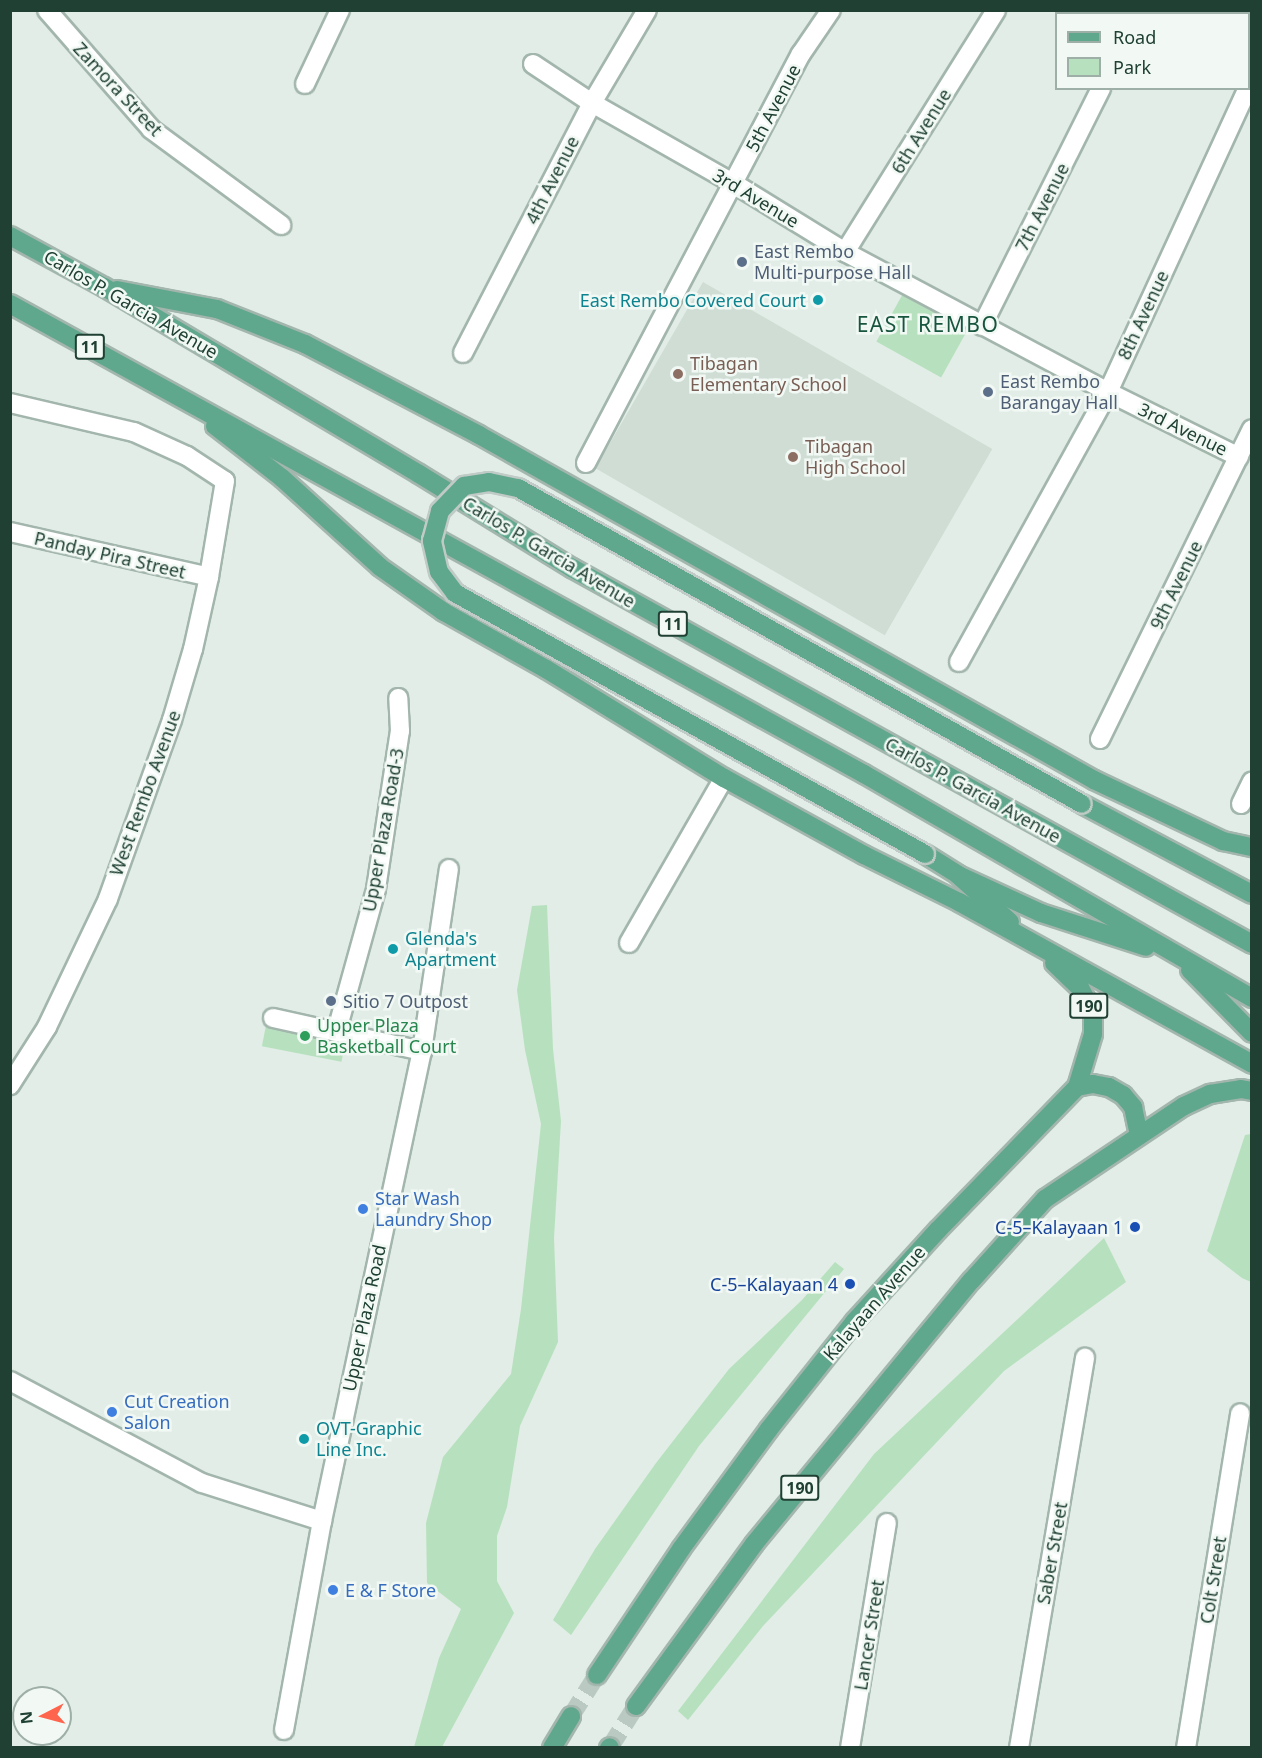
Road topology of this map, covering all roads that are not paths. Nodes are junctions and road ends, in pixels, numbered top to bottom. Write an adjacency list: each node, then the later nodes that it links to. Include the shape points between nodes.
1 (46, 10): 14 (street, Zamora Street, via 151,129)
2 (340, 10): 9 (street)
3 (647, 10): 12 (street, 4th Avenue)
4 (831, 10): 13 (street, 5th Avenue, via 801,54)
5 (996, 10): 16 (street, 6th Avenue)
6 (1201, 10): 7 (main road)
7 (1206, 12)
8 (533, 64): 12 (street, 3rd Avenue)
9 (305, 84)
10 (1100, 90): 19 (street, 7th Avenue)
11 (1247, 90): 22 (street, 8th Avenue)
12 (592, 103): 13 (street, 3rd Avenue); 20 (street, 4th Avenue)
13 (733, 183): 16 (street, 3rd Avenue); 26 (street, 5th Avenue)
14 (281, 225)
15 (10, 236): 17 (main road, Carlos P. Garcia Avenue / 11)
16 (845, 252): 19 (street, 3rd Avenue)
17 (104, 287): 35 (main road, via 217,309 305,344 479,435 1094,780 1222,841); 43 (main road, Carlos P. Garcia Avenue / 11, via 582,574)
18 (10, 304): 21 (main road, 11)
19 (982, 326): 22 (street, 3rd Avenue)
20 (463, 353)
21 (169, 390): 32 (main road, via 282,478 380,567 444,612); 44 (main road, 11, via 854,769)
22 (1108, 392): 25 (street, 3rd Avenue); 29 (street, 8th Avenue)
23 (10, 403): 28 (street, West Rembo Avenue, via 134,432 187,456 225,481)
24 (1251, 429): 25 (street, 9th Avenue)
25 (1239, 457): 31 (street, 9th Avenue)
26 (586, 463)
27 (10, 532): 28 (street, Panday Pira Street)
28 (209, 577): 51 (street, West Rembo Avenue, via 172,720 108,899 48,1027)
29 (959, 662)
30 (398, 698): 47 (street, Upper Plaza Road-3, via 400,732 376,889)
31 (1100, 739)
32 (724, 778): 41 (street); 42 (main road)
33 (1251, 781): 34 (street)
34 (1241, 804)
35 (1251, 847)
36 (449, 870): 49 (street, Upper Plaza Road)
37 (958, 875): 38 (main road, bridge, via 455,593 439,572 432,541 440,511 464,486 489,482 518,488); 42 (main road); 44 (main road, via 1041,913)
38 (1227, 881): 39 (main road); 40 (main road)
39 (1251, 884)
40 (1251, 894)
41 (629, 943)
42 (1034, 944): 50 (main road); 52 (main road, Kalayaan Avenue / 190, via 1080,988 1093,1013 1092,1034)
43 (1251, 944)
44 (1178, 957): 45 (main road, 11); 48 (main road)
45 (1251, 998)
46 (273, 1017): 47 (street)
47 (337, 1030): 49 (street)
48 (1251, 1033)
49 (422, 1051): 58 (street, Upper Plaza Road)
50 (1251, 1064)
51 (10, 1085)
52 (1077, 1087): 54 (main road, via 1093,1084 1123,1095 1133,1107); 60 (main road, Kalayaan Avenue / 190, via 854,1322 748,1457)
53 (1251, 1090): 54 (main road, 190, via 1210,1094)
54 (1139, 1135): 61 (main road, 190, via 1045,1199 972,1280 754,1544)
55 (1085, 1358): 66 (street, Saber Street)
56 (10, 1381): 58 (street, via 202,1483)
57 (1240, 1413): 67 (street, Colt Street)
58 (322, 1521): 63 (street, Upper Plaza Road)
59 (887, 1523): 65 (street, Lancer Street)
60 (597, 1675)
61 (636, 1706)
62 (571, 1716): 64 (main road)
63 (284, 1730)
64 (552, 1748)
65 (850, 1748)
66 (1019, 1748)
67 (1186, 1748)

